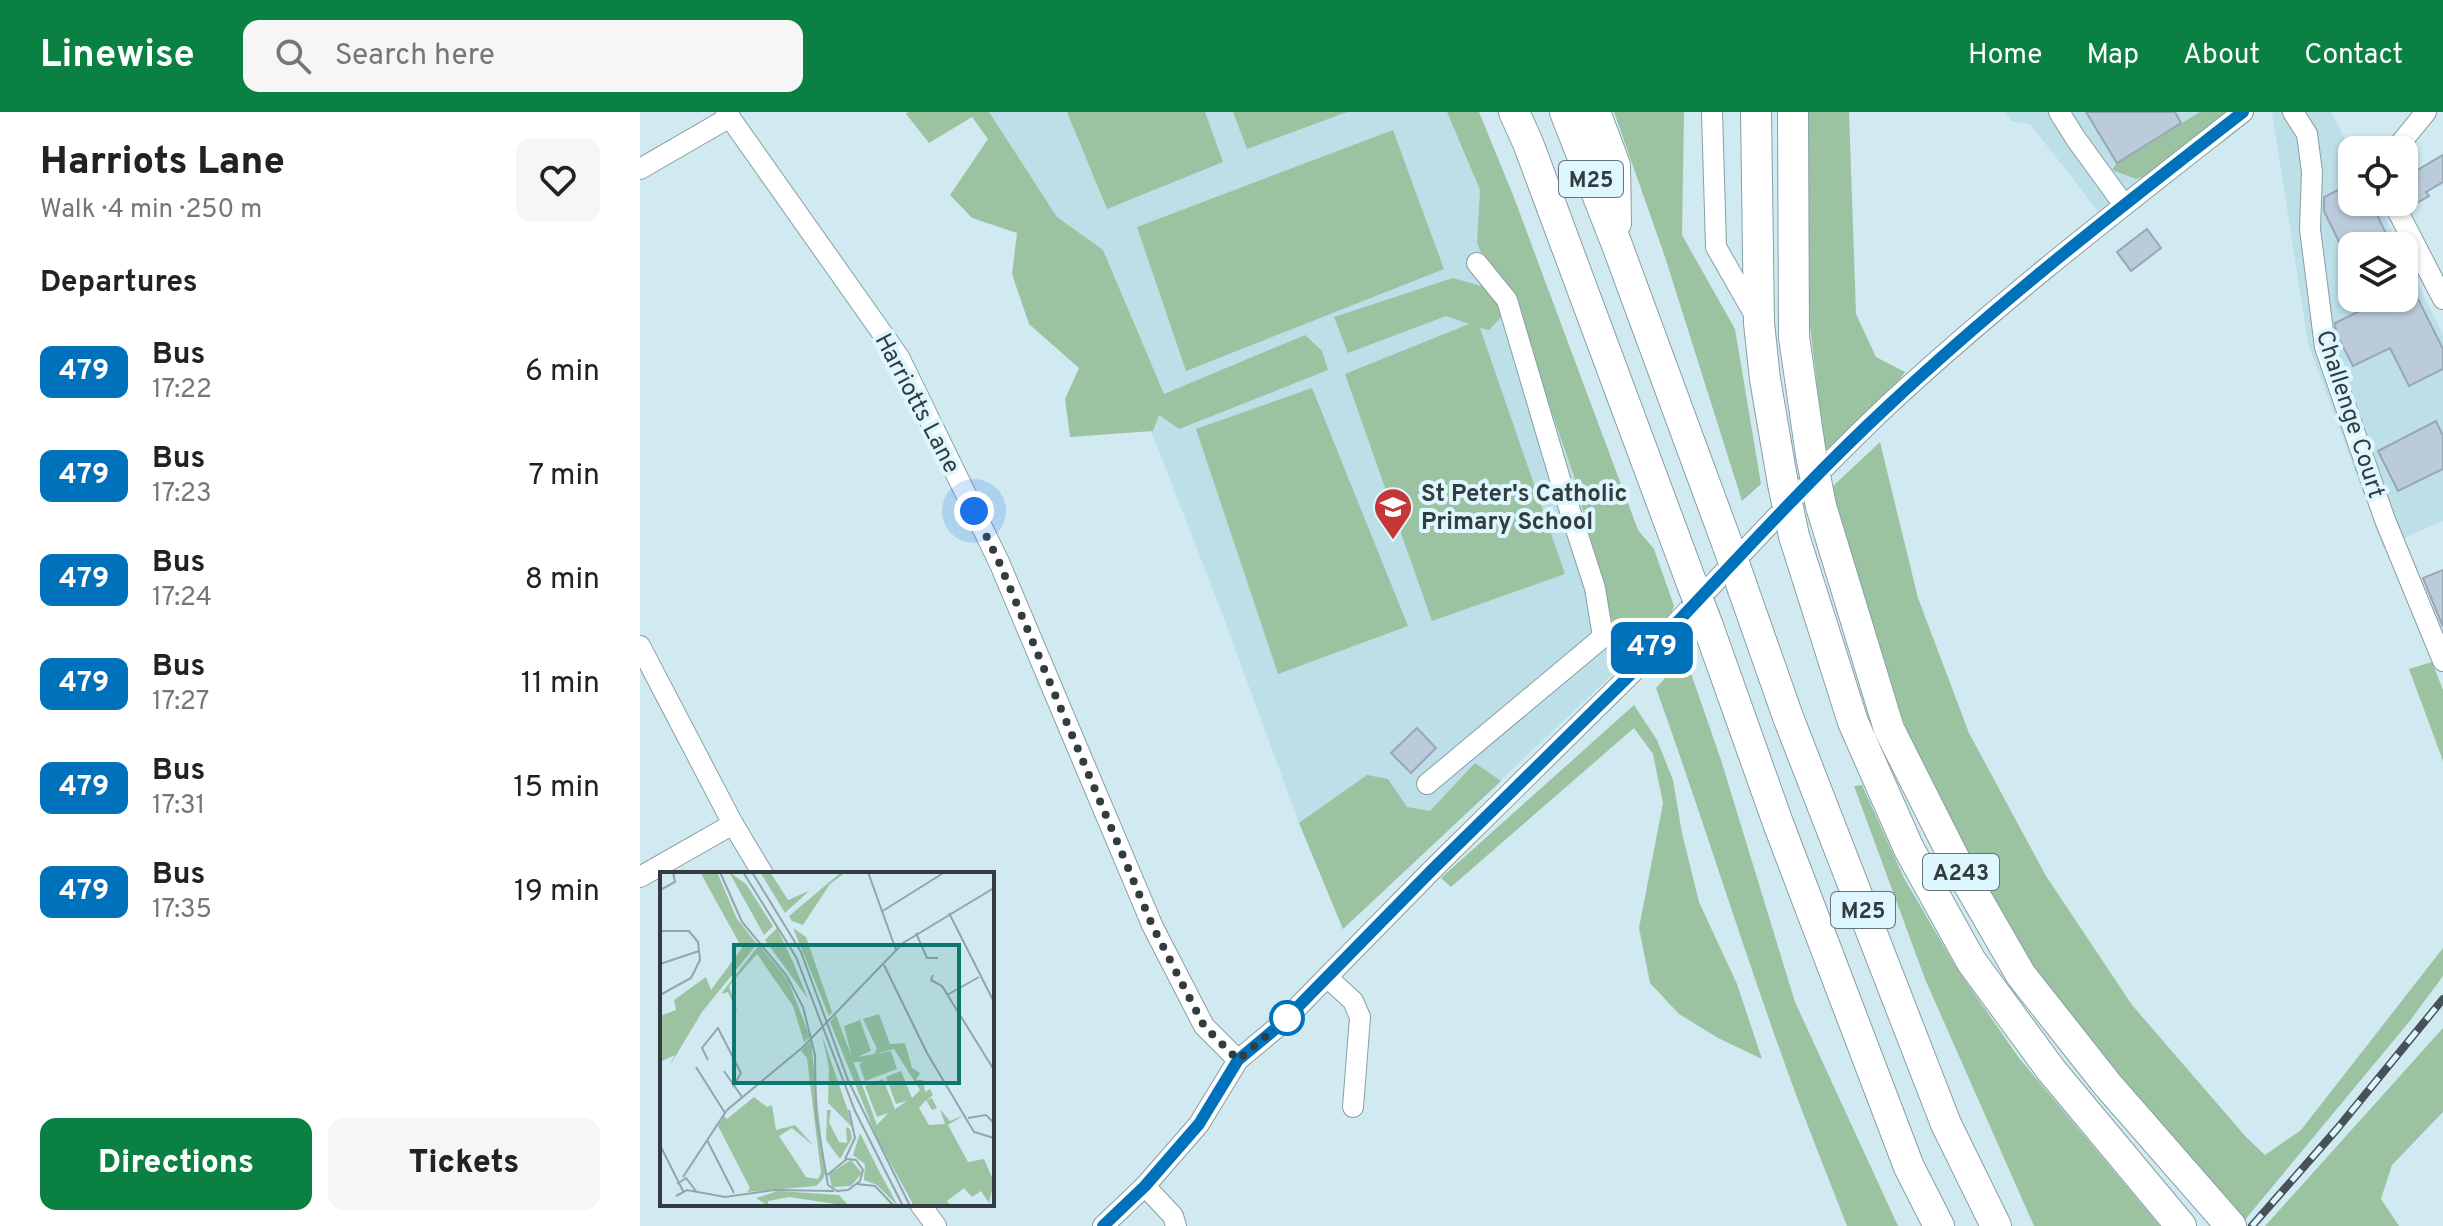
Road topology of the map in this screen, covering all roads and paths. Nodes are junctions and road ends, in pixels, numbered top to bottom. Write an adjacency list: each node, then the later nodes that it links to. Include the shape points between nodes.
1 (1514, 112): 37 (highway, M25, bridge, via 1909,1167)
2 (1565, 112): 16 (highway, M25)
3 (1595, 112): 16 (highway, M25, via 1615,165)
4 (1712, 112): 19 (street, via 1716,247)
5 (1756, 112): 19 (highway, A243)
6 (1793, 112): 39 (highway, A243, bridge, via 1794,337 1811,455 1821,506 1889,729 2021,975)
7 (2059, 112): 14 (street)
8 (2243, 112): 14 (street)
9 (2293, 112): 22 (street, Challenge Court, via 2307,134 2310,229 2325,347 2385,520)
10 (2426, 112): 12 (street)
11 (728, 115): 13 (street); 29 (street, Harriotts Lane, via 899,357 999,562 1153,927 1204,1026)
12 (2406, 136)
13 (640, 169)
14 (2124, 205): 23 (street, via 1888,406)
15 (2400, 216): 18 (street)
16 (1617, 245): 38 (highway, M25, bridge, via 1788,717 1946,1124)
17 (1477, 263): 20 (street, via 1507,300 1595,588)
18 (2443, 299)
19 (1759, 323): 33 (highway, A243, bridge, via 1794,536 1853,722 1909,849 1971,961 2051,1070)
20 (1603, 637): 23 (street, via 1630,646); 24 (street)
21 (640, 646): 25 (street)
22 (2443, 661)
23 (1639, 664): 28 (street)
24 (1427, 784)
25 (733, 824): 26 (street); 27 (street)
26 (762, 872)
27 (640, 877)
28 (1327, 977): 29 (street); 30 (street, via 1353,1001 1360,1017)
29 (1238, 1060): 31 (street, via 1199,1124)
30 (1353, 1107)
31 (1145, 1186): 35 (street); 36 (street)
32 (921, 1206): 34 (street)
33 (2176, 1220)
34 (936, 1226)
35 (1103, 1226)
36 (1176, 1226)
37 (1939, 1226)
38 (1996, 1226)
39 (2231, 1226)

